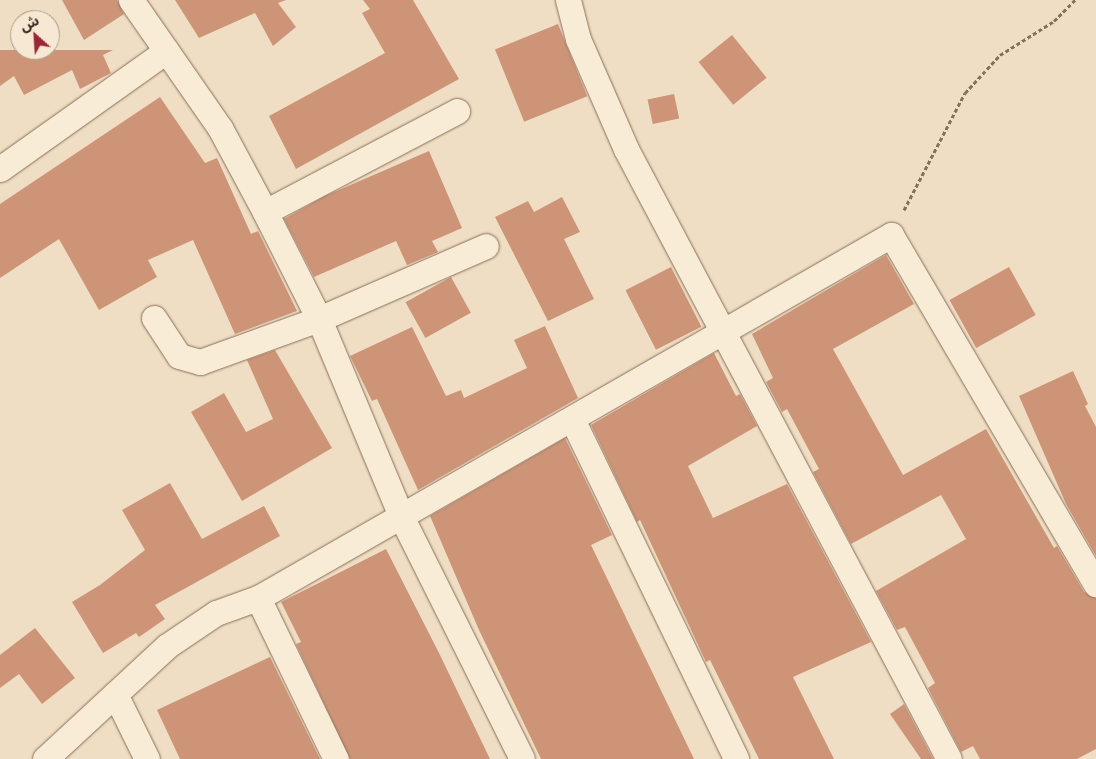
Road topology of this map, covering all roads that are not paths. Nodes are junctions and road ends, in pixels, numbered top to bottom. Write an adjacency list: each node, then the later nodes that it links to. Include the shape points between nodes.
1 (131, 0): 3 (street)
2 (568, 0): 10 (street, via 578,39 626,149)
3 (166, 51): 5 (street); 6 (street, via 220,128)
4 (457, 110): 6 (street)
5 (0, 169)
6 (265, 212): 9 (street)
7 (486, 246): 9 (street)
8 (154, 318): 9 (street, via 179,356 200,362)
9 (319, 319): 12 (street)
10 (724, 332): 11 (street); 13 (street, via 891,236); 21 (street)
11 (572, 419): 12 (street); 20 (street)
12 (401, 516): 14 (street); 19 (street)
13 (1096, 584)
14 (258, 598): 15 (street, via 216,613 192,629 167,646); 18 (street)
15 (115, 694): 16 (street); 17 (street)
16 (45, 759)
17 (147, 759)
18 (336, 759)
19 (522, 759)
20 (736, 759)
21 (949, 759)

